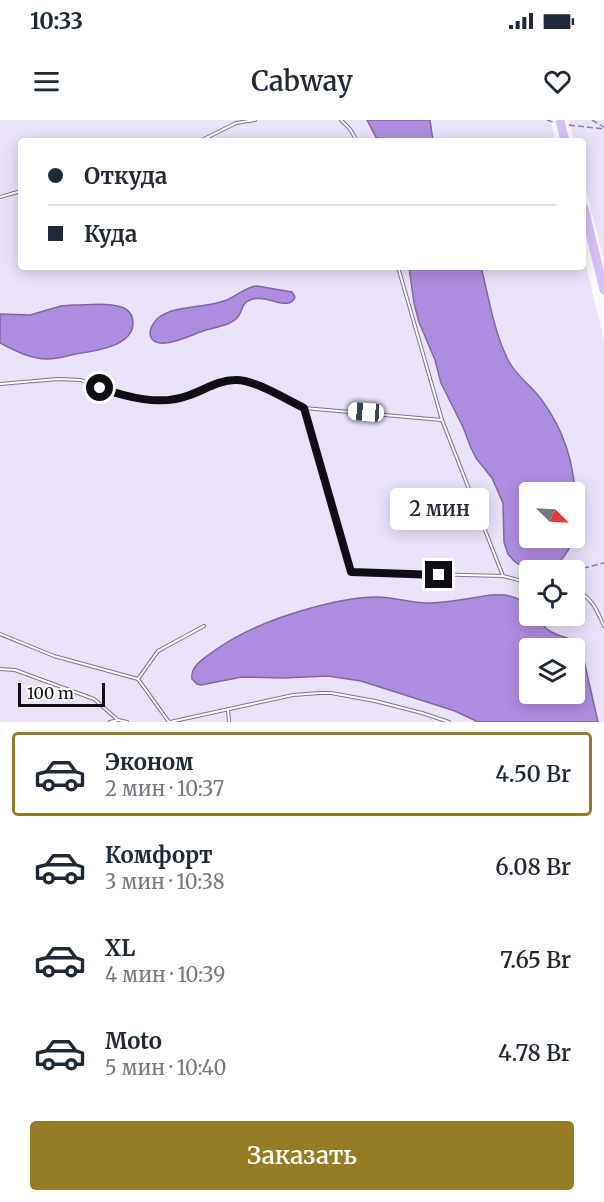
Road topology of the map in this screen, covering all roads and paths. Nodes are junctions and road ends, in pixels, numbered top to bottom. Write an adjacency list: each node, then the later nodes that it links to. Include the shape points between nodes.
1 (255, 120): 8 (lane, via 236,123)
2 (341, 120): 9 (lane)
3 (547, 120): 5 (path)
4 (592, 120): 7 (path)
5 (560, 122): 10 (main road, bridge)
6 (571, 125): 7 (path)
7 (604, 128)
8 (206, 138)
9 (355, 138)
10 (564, 138)
11 (18, 192): 12 (lane)
12 (0, 197)
13 (586, 216): 15 (main road)
14 (399, 270): 18 (lane)
15 (604, 290)
16 (0, 384): 17 (lane, via 81,380 130,398 167,400 235,380 257,385)
17 (304, 408): 18 (lane); 21 (lane, via 351,572)
18 (442, 420): 21 (lane)
19 (604, 562): 20 (path)
20 (585, 568)
21 (503, 576): 22 (lane)
22 (519, 580)
23 (585, 595): 25 (lane)
24 (204, 626): 28 (lane, via 158,651)
25 (604, 626)
26 (0, 634): 28 (lane, via 54,656)
27 (0, 669): 30 (lane, via 15,670 94,699)
28 (138, 679): 33 (lane)
29 (228, 710): 33 (lane); 34 (lane); 35 (lane, via 293,695 331,693)
30 (118, 720): 31 (lane); 32 (lane)
31 (110, 722)
32 (127, 722)
33 (170, 722)
34 (229, 722)
35 (449, 722)

